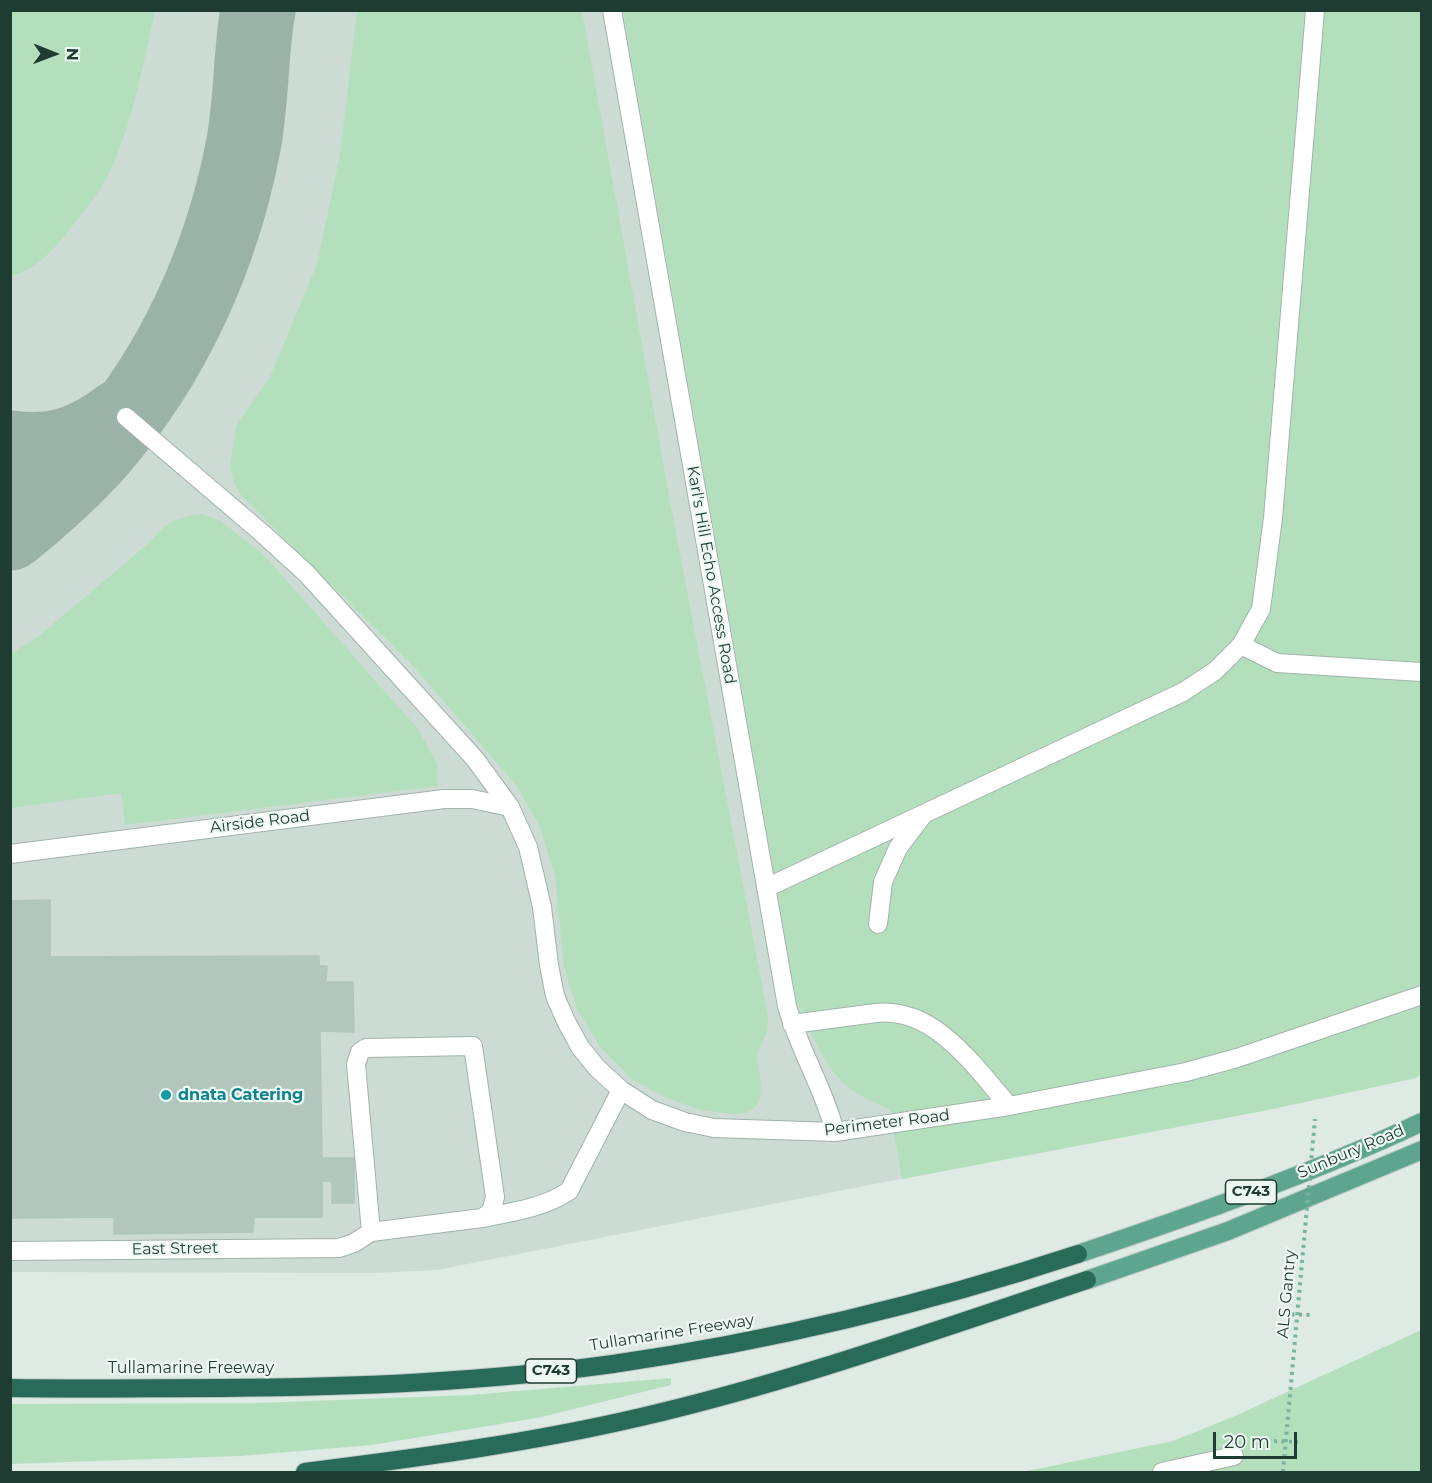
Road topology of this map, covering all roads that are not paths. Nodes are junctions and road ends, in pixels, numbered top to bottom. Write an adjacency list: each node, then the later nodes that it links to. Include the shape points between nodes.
1 (612, 10): 9 (street, Karl's Hill Echo Access Road)
2 (1315, 10): 4 (street, via 1273,518 1261,609)
3 (126, 417): 6 (street, Perimeter Road, via 306,573 475,759)
4 (1241, 645): 5 (street, via 1277,663); 7 (street, via 1215,671 1183,692)
5 (1421, 672)
6 (510, 807): 8 (street, Airside Road, via 444,799); 13 (street, Perimeter Road, via 535,874 555,996 580,1047)
7 (924, 813): 9 (street); 10 (street, via 898,848 887,874)
8 (10, 854)
9 (766, 888): 12 (street, Karl's Hill Echo Access Road)
10 (878, 924)
11 (1422, 995): 14 (street, Perimeter Road, via 1186,1072)
12 (792, 1024): 14 (street, via 876,1012 905,1013 954,1044); 16 (street, Karl's Hill Echo Access Road, via 812,1066)
13 (621, 1090): 16 (street, Perimeter Road, via 652,1110 714,1128); 18 (street, via 569,1191 534,1208)
14 (1009, 1106): 16 (street, Perimeter Road)
15 (1422, 1122): 21 (main road, Sunbury Road / C743, via 1217,1206)
16 (835, 1132)
17 (1422, 1150): 22 (main road, Sunbury Road / C743, via 1228,1231)
18 (483, 1218): 19 (street); 19 (street, via 490,1212 495,1197 473,1046 366,1048 356,1064)
19 (371, 1232): 20 (street, East Street, via 339,1248)
20 (10, 1251)
21 (1078, 1254): 23 (highway, Tullamarine Freeway / C743, via 942,1296 837,1322 613,1364 337,1387)
22 (1087, 1280): 25 (highway, C743, via 785,1380 640,1418 465,1451)
23 (10, 1388)
24 (1234, 1456): 26 (street)
25 (305, 1473)
26 (1162, 1473)

